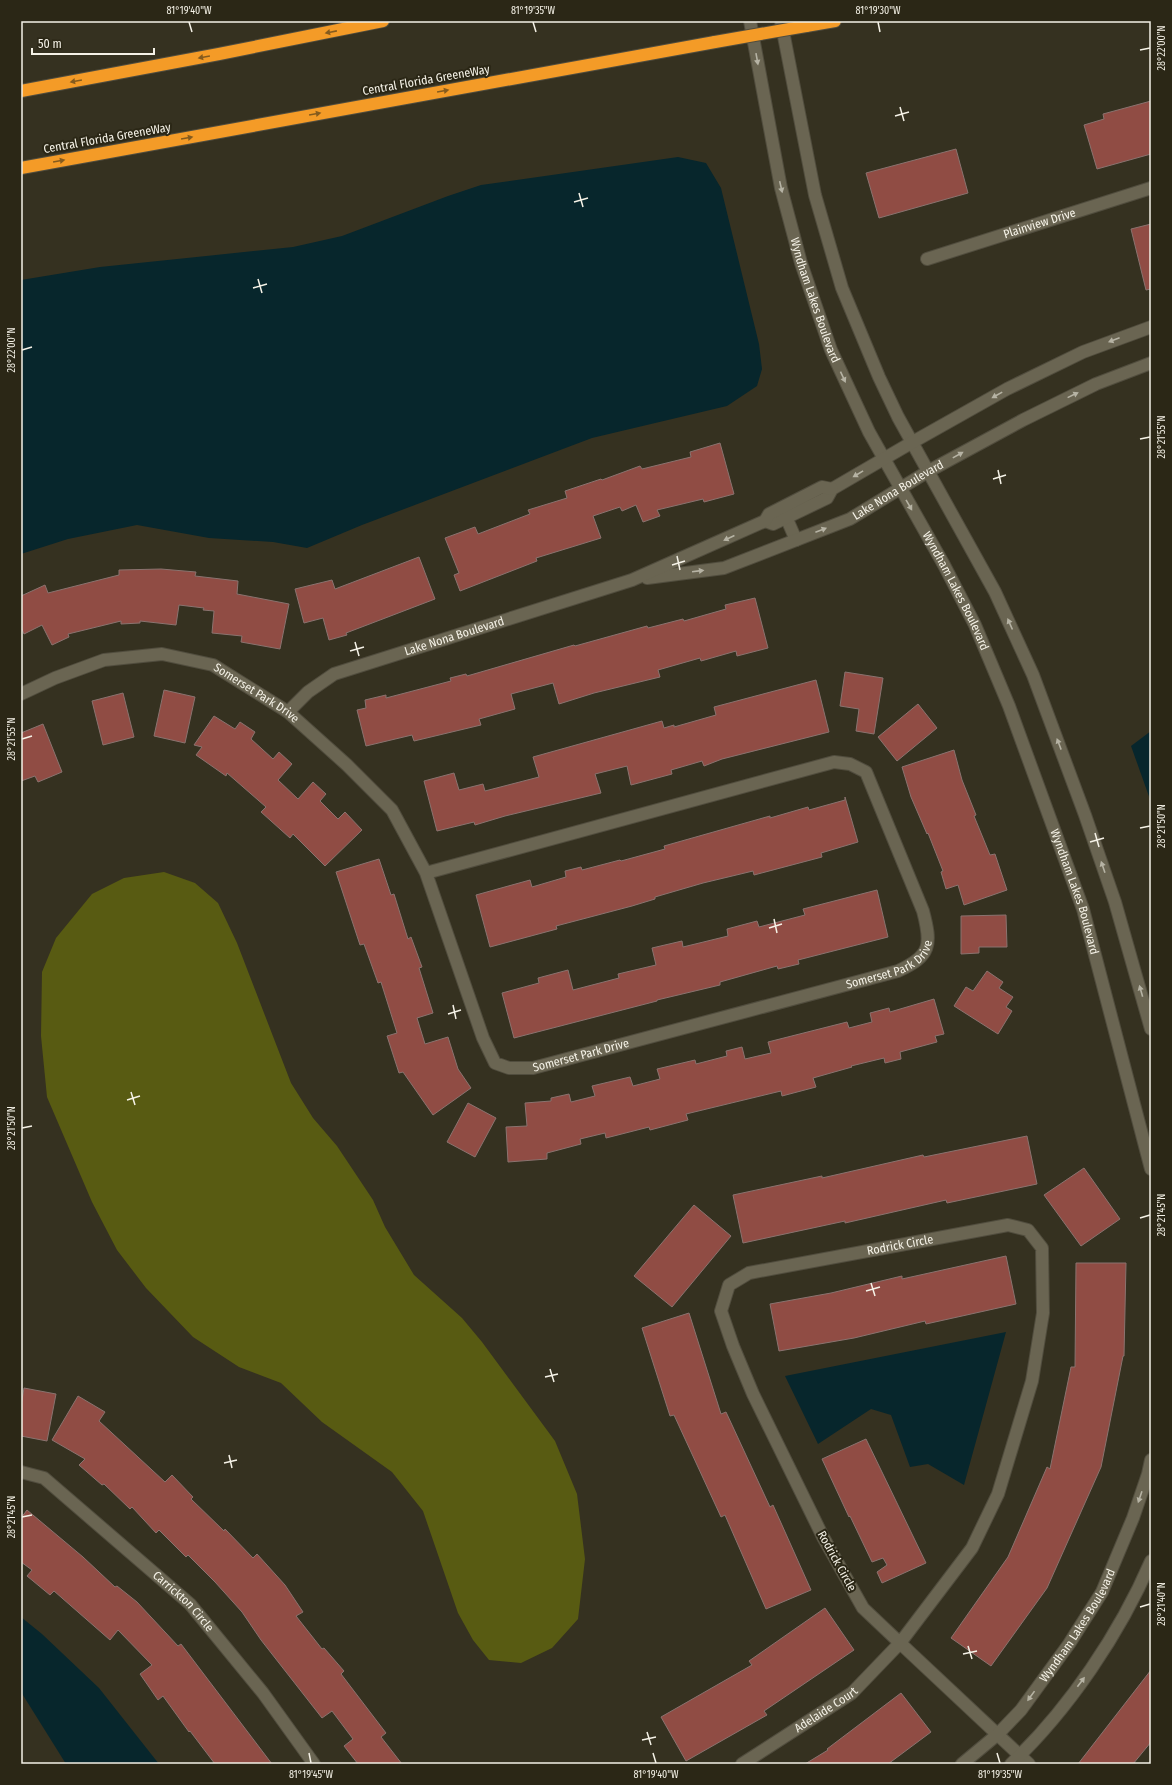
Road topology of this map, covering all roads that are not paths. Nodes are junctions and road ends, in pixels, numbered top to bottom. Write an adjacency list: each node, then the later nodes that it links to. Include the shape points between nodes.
1 (383, 21): 5 (highway, one-way to 5)
2 (750, 21): 12 (street, Wyndham Lakes Boulevard, one-way to 12, via 781,188 801,263 831,350)
3 (781, 21): 11 (street, via 815,195 842,288 878,377)
4 (835, 21): 6 (highway, Central Florida GreeneWay, one-way to 4, bridge)
5 (21, 91)
6 (21, 168)
7 (1151, 188): 8 (street, Plainview Drive)
8 (927, 259)
9 (1151, 327): 11 (street, Lake Nona Boulevard, one-way to 11, via 1082,352)
10 (1151, 363): 13 (street, Lake Nona Boulevard, one-way to 10, via 1096,384)
11 (911, 443): 12 (street, Lake Nona Boulevard); 13 (street)
12 (883, 458): 14 (street, Wyndham Lakes Boulevard); 15 (street, Lake Nona Boulevard, one-way to 15, via 832,489 822,487)
13 (927, 472): 14 (street, Lake Nona Boulevard); 21 (street, one-way to 13, via 1115,902 1033,675 996,592)
14 (900, 488): 16 (street, Lake Nona Boulevard, one-way to 14, via 850,518); 22 (street, Wyndham Lakes Boulevard, one-way to 22, via 975,625 1009,706 1083,909)
15 (784, 512): 16 (street); 17 (street, Lake Nona Boulevard, one-way to 17, via 769,514 765,521)
16 (796, 540): 17 (street, Lake Nona Boulevard, one-way to 16, via 724,568)
17 (632, 580): 19 (street, Lake Nona Boulevard, via 334,674 308,692)
18 (21, 694): 19 (street, Somerset Park Drive, via 104,660 162,654 213,665)
19 (288, 712): 20 (street, Somerset Park Drive, via 392,810)
20 (426, 873): 20 (street, Somerset Park Drive, via 483,1038 496,1063 509,1068 533,1068 898,971 914,964 926,952 929,935 923,911 866,772 850,764 834,762)
21 (1151, 1029)
22 (1151, 1169)
23 (1151, 1460): 27 (street, Wyndham Lakes Boulevard, one-way to 27, via 1133,1518 1102,1592 1069,1644 1021,1710)
24 (21, 1472): 29 (street, Carrickton Circle, via 44,1478 190,1604 263,1693)
25 (1151, 1561): 28 (street, one-way to 25, via 1044,1730 1096,1662 1137,1593)
26 (900, 1643): 26 (street, Rodrick Circle, via 972,1548 998,1494 1032,1381 1043,1313 1042,1248 1028,1230 1008,1225 749,1273 729,1285 721,1311 753,1394 823,1536 863,1608); 27 (street, Rodrick Circle); 30 (street, Adelaide Court, via 852,1693)
27 (998, 1734): 28 (street, Rodrick Circle); 31 (street, Wyndham Lakes Boulevard)
28 (1021, 1755): 32 (street); 33 (street, Rodrick Circle)
29 (314, 1764)
30 (742, 1764)
31 (962, 1764)
32 (1011, 1764)
33 (1029, 1764)

